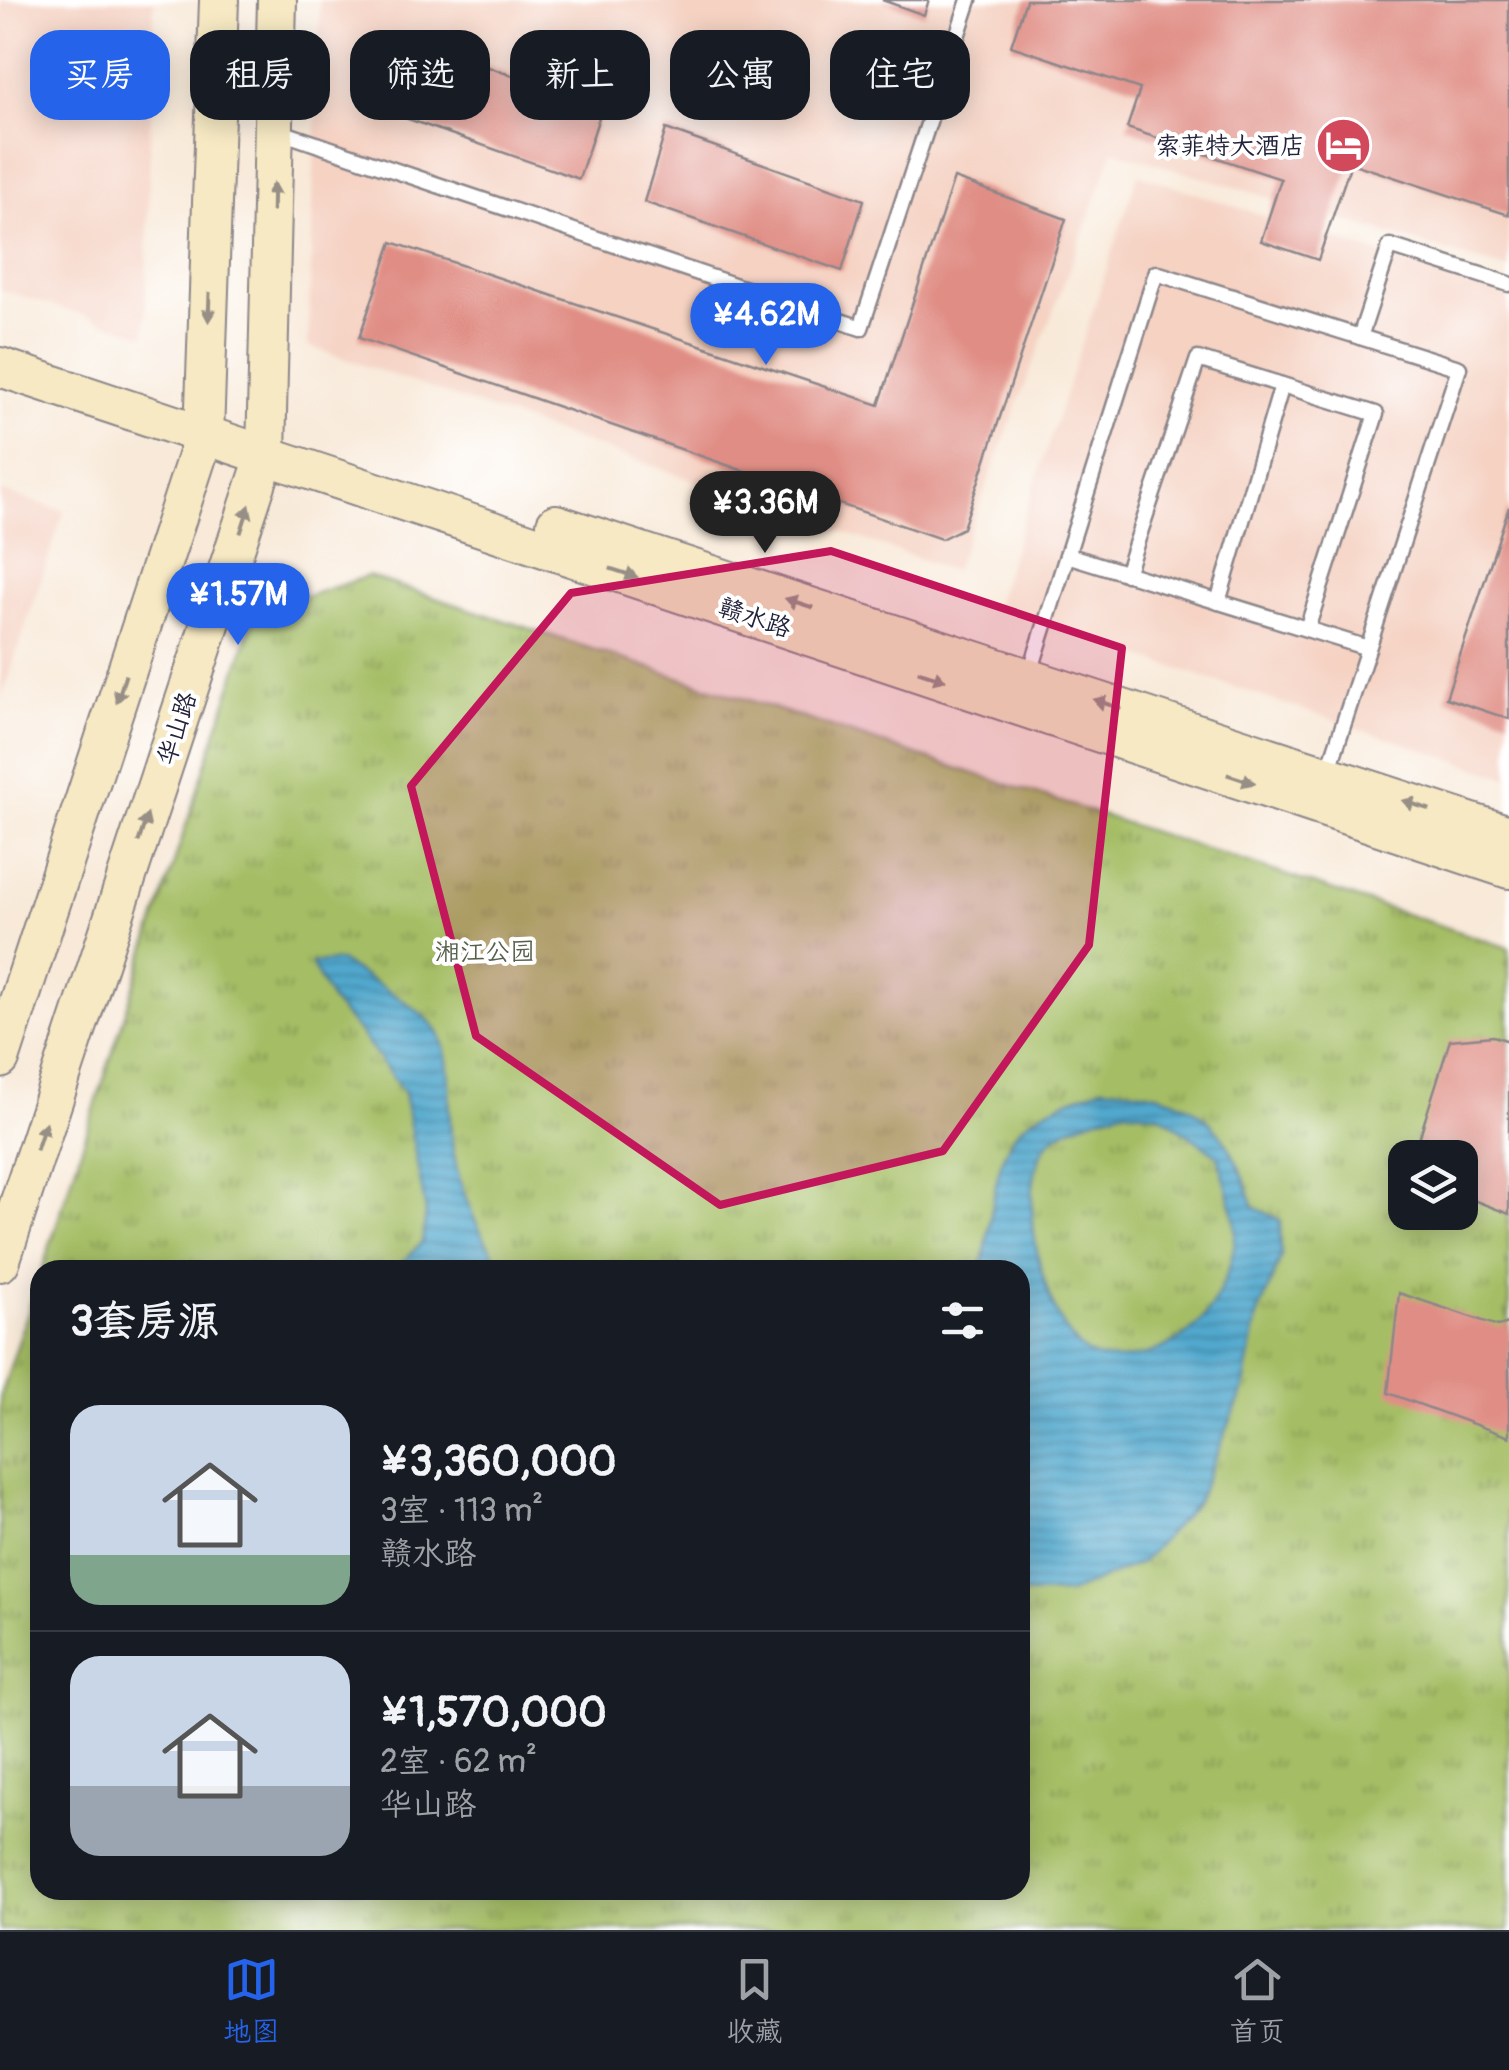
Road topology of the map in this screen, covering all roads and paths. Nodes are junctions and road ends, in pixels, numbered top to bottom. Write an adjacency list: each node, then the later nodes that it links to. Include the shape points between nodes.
1 (218, 0): 10 (main road, one-way to 10)
2 (277, 0): 4 (main road, 华山路)
3 (968, 0): 4 (lane, via 861,328)
4 (274, 129): 11 (main road, 华山路, one-way to 4)
5 (1509, 284): 6 (lane, via 1390,246)
6 (1360, 337): 12 (lane, via 1156,273); 16 (lane, via 1459,368)
7 (0, 343): 10 (main road, 赣水路)
8 (0, 367): 10 (main road, 赣水路)
9 (1282, 385): 13 (lane, via 1198,359); 14 (lane); 15 (lane, via 1376,414)
10 (205, 422): 11 (main road, 赣水路); 21 (main road, one-way to 21)
11 (267, 442): 17 (main road, 赣水路, one-way to 11); 20 (main road, 赣水路, one-way to 20); 22 (main road, 华山路, one-way to 11)
12 (1067, 555): 13 (lane); 17 (lane)
13 (1126, 574): 14 (lane)
14 (1218, 602): 15 (lane)
15 (1307, 630): 16 (lane)
16 (1368, 648): 18 (lane)
17 (1028, 678): 18 (main road, 赣水路, one-way to 17)
18 (1327, 776): 19 (main road, 赣水路, one-way to 18)
19 (1509, 835)
20 (1509, 869)
21 (0, 1058)
22 (0, 1262)

